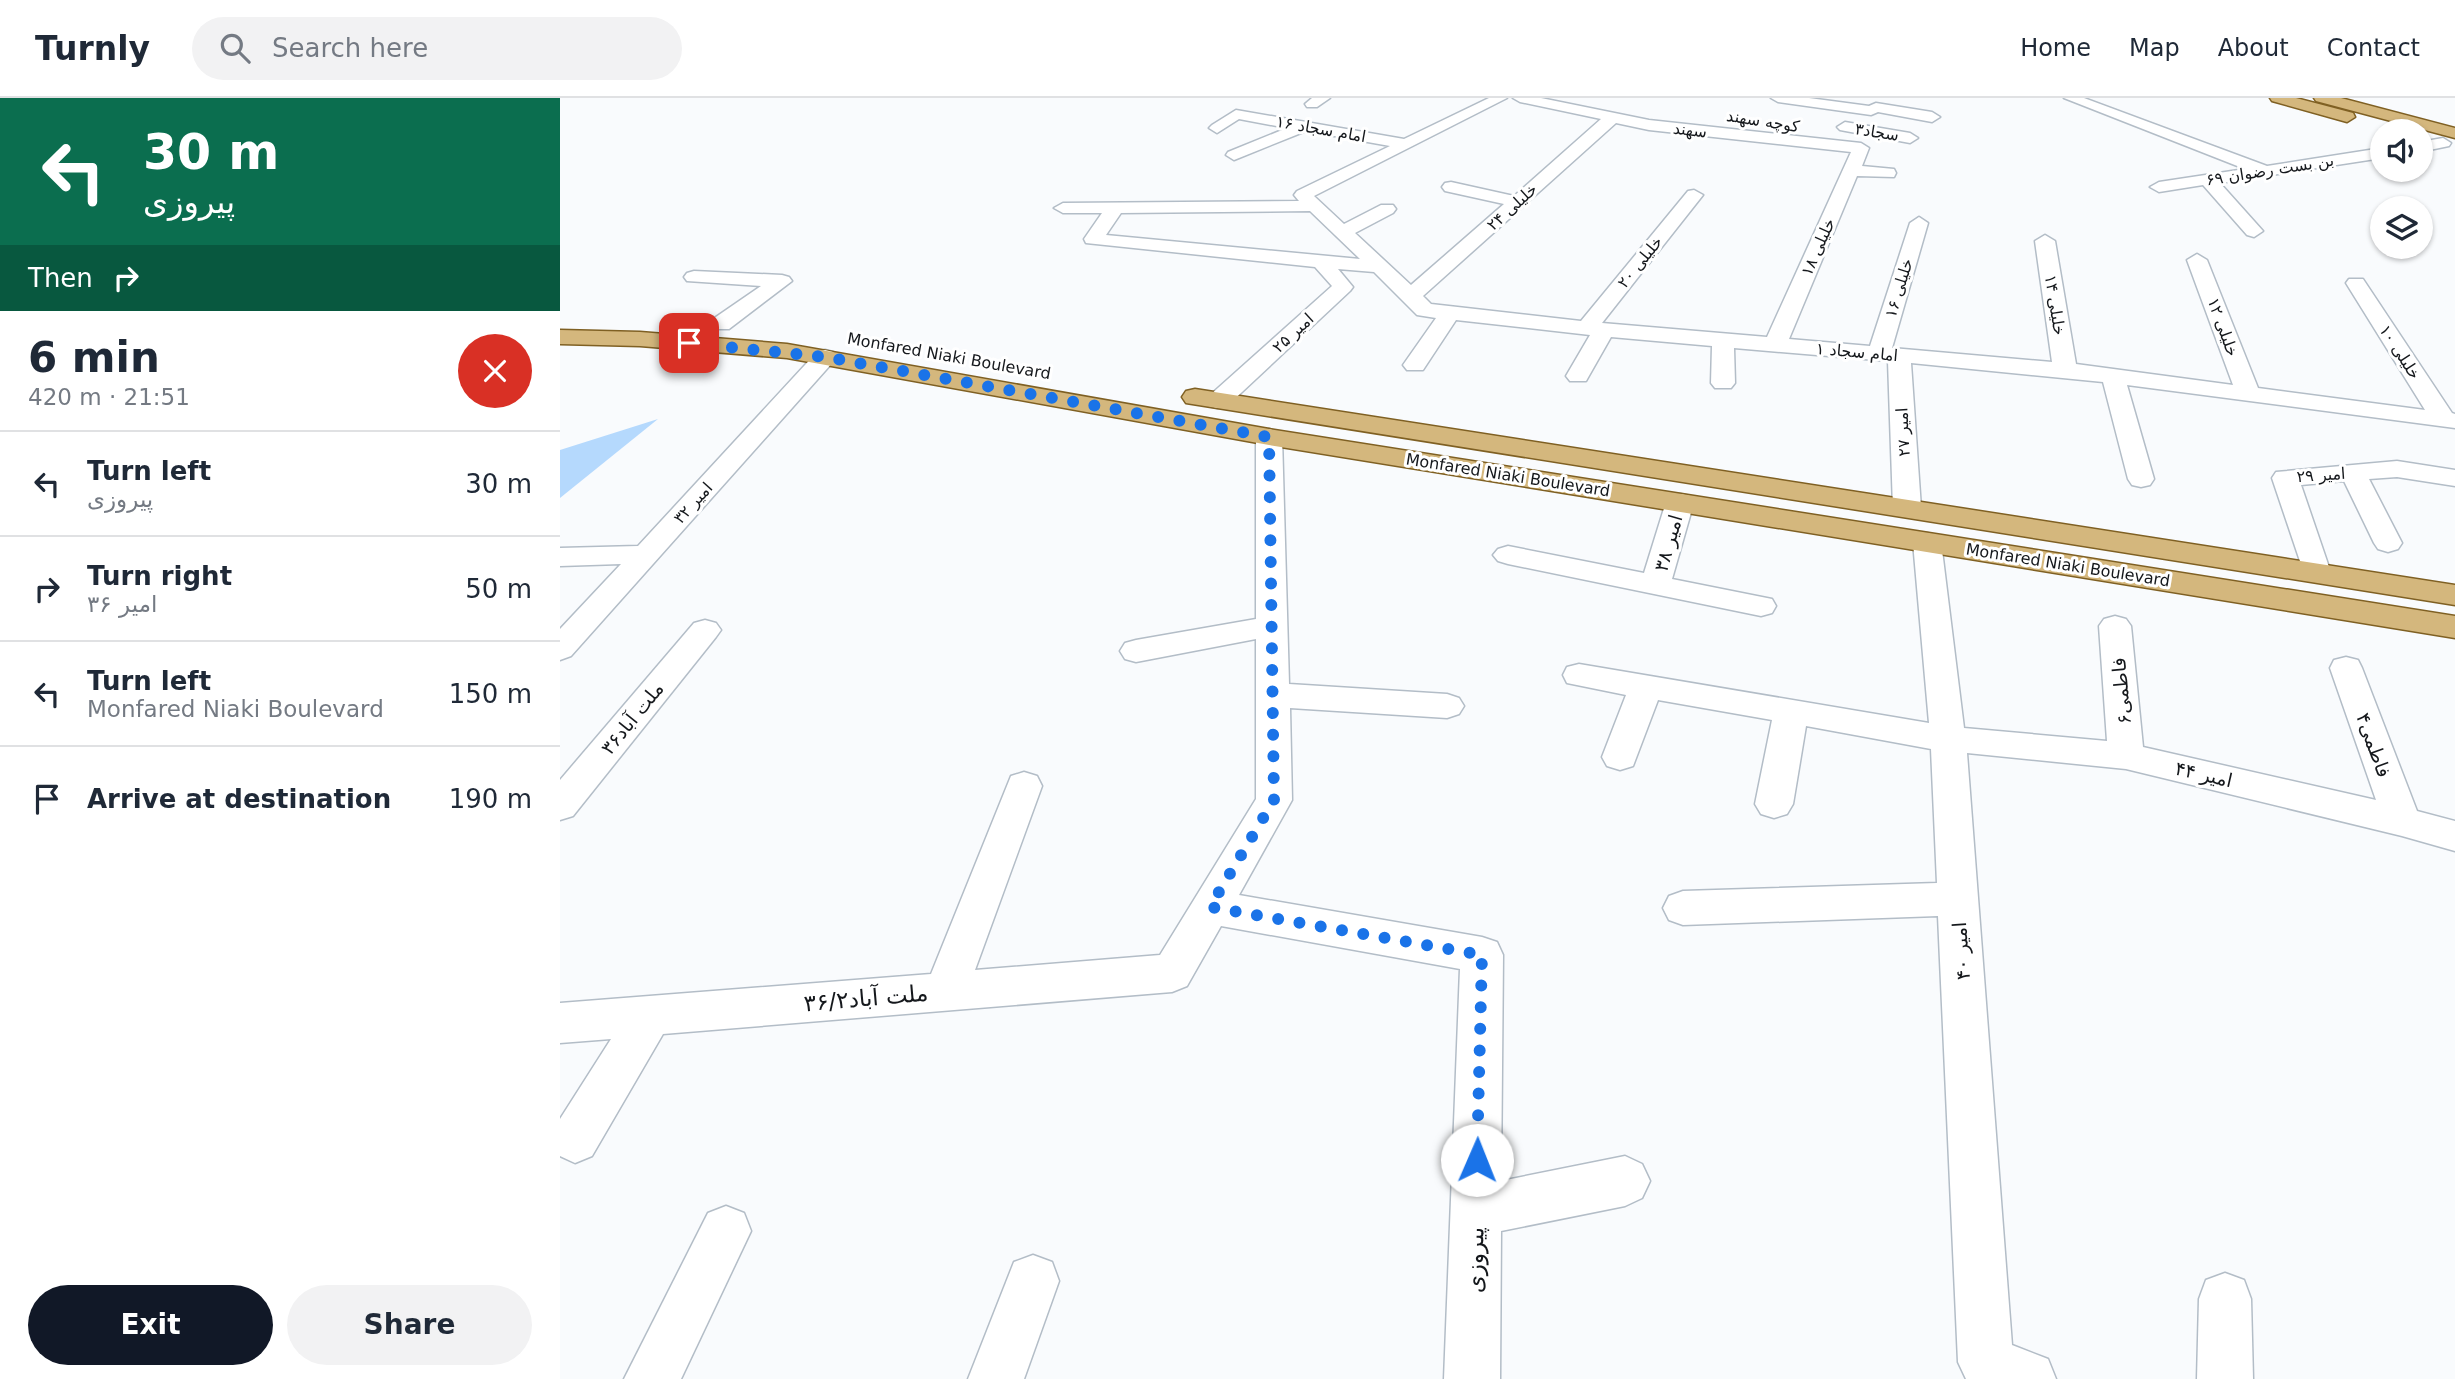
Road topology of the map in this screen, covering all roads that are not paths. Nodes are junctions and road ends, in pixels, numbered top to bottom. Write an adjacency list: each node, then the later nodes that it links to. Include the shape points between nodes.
1 (1500, 98): 21 (street)
2 (1520, 98): 8 (street, سهند)
3 (1563, 98): 8 (street)
4 (1778, 98): 9 (street)
5 (2071, 98): 28 (street)
6 (2278, 98): 13 (main road)
7 (2322, 98): 20 (main road)
8 (1547, 104): 11 (street, سهند)
9 (1878, 105): 12 (street); 17 (street)
10 (1326, 117): 15 (street)
11 (1613, 117): 22 (street, سهند); 35 (street, خلیلی ۲۴)
12 (1932, 117)
13 (2370, 123)
14 (1783, 124): 17 (street, كوچه سهند)
15 (1303, 126): 16 (street, امام سجاد ۱۶, via 1236,114); 21 (street, امام سجاد ۱۶); 25 (street)
16 (1217, 128)
17 (1840, 130): 18 (street, سجاد۳); 22 (street)
18 (1910, 138)
19 (2433, 139): 20 (main road)
20 (2451, 141): 23 (street)
21 (1406, 144): 34 (street)
22 (1817, 144): 24 (street, سهند)
23 (2433, 144)
24 (1861, 148): 27 (street, خلیلی ۱۸)
25 (1234, 155)
26 (2370, 155): 28 (street, بن بست رضوان ۶۹)
27 (1851, 170): 29 (street); 55 (street, خلیلی ۱۸)
28 (2265, 170): 30 (street, بن بست رضوان ۶۹)
29 (1888, 173)
30 (2207, 179): 32 (street, بن بست رضوان ۶۹); 40 (street)
31 (1451, 187): 35 (street)
32 (2159, 187)
33 (1694, 195): 52 (street, خلیلی ۲۰)
34 (1309, 200): 37 (street); 41 (street, امام سجاد ۱)
35 (1518, 202): 48 (street, خلیلی ۲۴)
36 (1063, 208): 37 (street)
37 (1115, 208): 44 (street, via 1093,239)
38 (1387, 209): 41 (street)
39 (1919, 223): 56 (street, خلیلی ۱۶)
40 (2254, 231)
41 (1343, 232): 45 (street, امام سجاد ۱)
42 (2045, 241): 59 (street, خلیلی ۱۴)
43 (2197, 260): 63 (street, خلیلی ۱۲)
44 (1321, 261): 45 (street); 64 (street, امیر ۲۵, via 1343,287)
45 (1380, 267): 48 (street, امام سجاد ۱)
46 (694, 277): 51 (street, via 782,281)
47 (2356, 283): 65 (street, خلیلی ۱۰)
48 (1411, 296): 49 (street, امام سجاد ۱, via 1425,310)
49 (1450, 313): 52 (street, امام سجاد ۱); 58 (street)
50 (560, 316): 51 (main road, Monfared Niaki Boulevard)
51 (721, 324): 64 (main road, Monfared Niaki Boulevard, via 842,338)
52 (1595, 329): 54 (street, امام سجاد ۱); 60 (street, خلیلی ۲۰)
53 (560, 337): 57 (main road, Monfared Niaki Boulevard, via 640,339)
54 (1723, 340): 55 (street, امام سجاد ۱); 62 (street)
55 (1775, 345): 56 (street, امام سجاد ۱)
56 (1889, 355): 59 (street, امام سجاد ۱); 72 (street, امیر ۲۷)
57 (825, 357): 66 (main road, Monfared Niaki Boulevard); 74 (street, امیر ۳۲)
58 (1415, 365)
59 (2065, 370): 61 (street, امام سجاد ۱)
60 (1578, 376)
61 (2113, 376): 63 (street, امام سجاد ۱); 70 (street)
62 (1723, 383)
63 (2248, 394): 65 (street, امام سجاد ۱)
64 (1218, 401): 66 (main road); 72 (main road, Monfared Niaki Boulevard)
65 (2449, 421)
66 (1194, 423): 67 (main road, Monfared Niaki Boulevard)
67 (1269, 437): 71 (main road, Monfared Niaki Boulevard); 81 (street)
68 (2353, 472): 69 (street, امیر ۲۹, via 2397,470); 73 (street); 77 (street, امیر ۲۹, via 2286,478)
69 (2455, 478)
70 (2141, 479)
71 (1680, 502): 72 (main road, Monfared Niaki Boulevard); 78 (street, امیر ۳۸)
72 (1917, 525): 77 (main road, Monfared Niaki Boulevard); 83 (main road, Monfared Niaki Boulevard); 93 (street, امیر ۴۰)
73 (2388, 543)
74 (646, 554): 76 (street); 85 (street, امیر ۳۲)
75 (1508, 555): 78 (street)
76 (560, 557)
77 (2316, 573): 79 (main road, Monfared Niaki Boulevard)
78 (1655, 585): 80 (street)
79 (2455, 595)
80 (1761, 606)
81 (1271, 626): 86 (street); 90 (street)
82 (2115, 626): 94 (street, فاطمی۶)
83 (2455, 627)
84 (705, 630): 98 (street, ملت آباد۳۶)
85 (560, 649)
86 (1136, 651)
87 (2346, 668): 99 (street, فاطمی۴)
88 (1579, 675): 89 (street, امیر ۴۴)
89 (1646, 687): 92 (street, امیر ۴۴); 95 (street)
90 (1272, 695): 91 (street); 102 (street, via 1274,800)
91 (1447, 706)
92 (1791, 712): 93 (street, امیر ۴۴); 97 (street)
93 (1948, 739): 94 (street, امیر ۴۴); 101 (street, امیر ۴۰)
94 (2126, 756): 99 (street, امیر ۴۴)
95 (1620, 757)
96 (1024, 786): 104 (street)
97 (1774, 804)
98 (560, 806)
99 (2402, 821): 100 (street, امیر ۴۴)
100 (2455, 836)
101 (1958, 900): 103 (street); 113 (street, امیر ۴۰)
102 (1210, 907): 104 (street, ملت آباد۳۶/۲, via 1172,973); 109 (street, پیروزی, via 1482,955)
103 (1683, 908)
104 (945, 992): 105 (street, ملت آباد۳۶/۲)
105 (651, 1015): 106 (street, ملت آباد۳۶/۲); 107 (street)
106 (560, 1023)
107 (575, 1139)
108 (1625, 1181): 109 (street)
109 (1476, 1211): 116 (street, پیروزی)
110 (726, 1231): 114 (street)
111 (1033, 1281): 115 (street)
112 (2225, 1299): 117 (street)
113 (1996, 1373)
114 (652, 1379)
115 (996, 1379)
116 (1472, 1379)
117 (2225, 1379)

